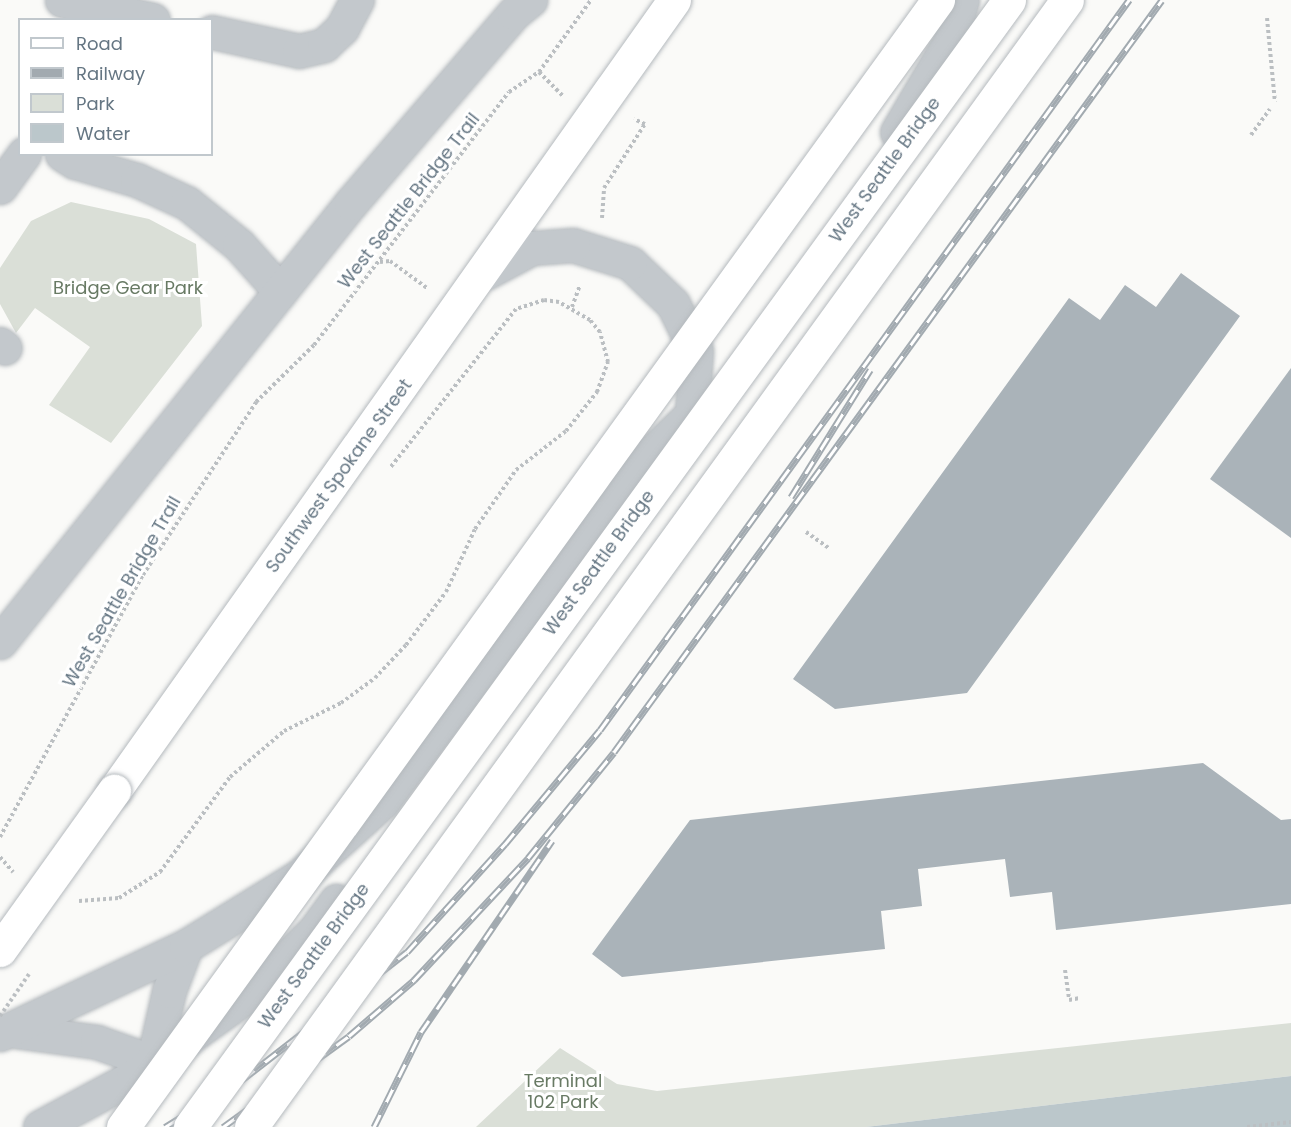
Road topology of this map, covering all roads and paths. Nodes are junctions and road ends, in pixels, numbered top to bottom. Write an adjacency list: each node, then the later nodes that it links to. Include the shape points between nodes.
1 (62, 0): 10 (street)
2 (357, 0): 12 (street, via 342,28 324,45 299,51)
3 (530, 0): 26 (street, via 372,178)
4 (591, 0): 13 (path, West Seattle Bridge Trail)
5 (674, 0): 24 (main road, Southwest Spokane Street)
6 (938, 0): 46 (main road, bridge)
7 (962, 0): 30 (street, via 951,40 903,124)
8 (1009, 0): 47 (main road, West Seattle Bridge, bridge)
9 (1067, 0): 48 (main road, bridge)
10 (144, 18)
11 (1267, 18): 15 (path)
12 (213, 32)
13 (539, 72): 14 (path); 23 (path, West Seattle Bridge Trail, via 509,92)
14 (564, 97)
15 (1275, 102)
16 (1270, 109): 18 (path)
17 (638, 120): 22 (path, via 645,124 604,188)
18 (1251, 135)
19 (23, 156): 21 (street)
20 (65, 156): 26 (street, via 137,180 187,203 239,245)
21 (0, 187)
22 (604, 210)
23 (380, 262): 25 (path, via 390,261); 34 (path, West Seattle Bridge Trail, via 314,345 256,402 181,512)
24 (483, 274): 30 (street, via 532,248 573,245 630,263 673,304 696,351); 39 (main road, Southwest Spokane Street, bridge)
25 (419, 282)
26 (280, 291): 33 (street)
27 (578, 291): 28 (path)
28 (572, 308): 29 (path, via 544,300 529,303); 37 (path, via 600,332 608,362 605,378 577,420 516,471 475,529 446,592 406,645 375,678 341,703 284,731 239,769 212,798 160,872 119,898)
29 (497, 329)
30 (692, 414): 38 (street, via 614,489 383,801 300,876); 43 (street, via 632,505 315,930 247,996)
31 (806, 532): 32 (path)
32 (829, 548)
33 (0, 642)
34 (0, 837)
35 (0, 856): 36 (path)
36 (20, 878)
37 (76, 901)
38 (186, 946): 42 (street); 43 (street, via 169,991)
39 (0, 950)
40 (1065, 970): 41 (path, via 1069,1000)
41 (1080, 998)
42 (7, 1033): 43 (street, via 97,1042)
43 (153, 1062): 45 (street)
44 (1291, 1122): 49 (path)
45 (40, 1127)
46 (123, 1127)
47 (190, 1127)
48 (250, 1127)
49 (1247, 1127)

